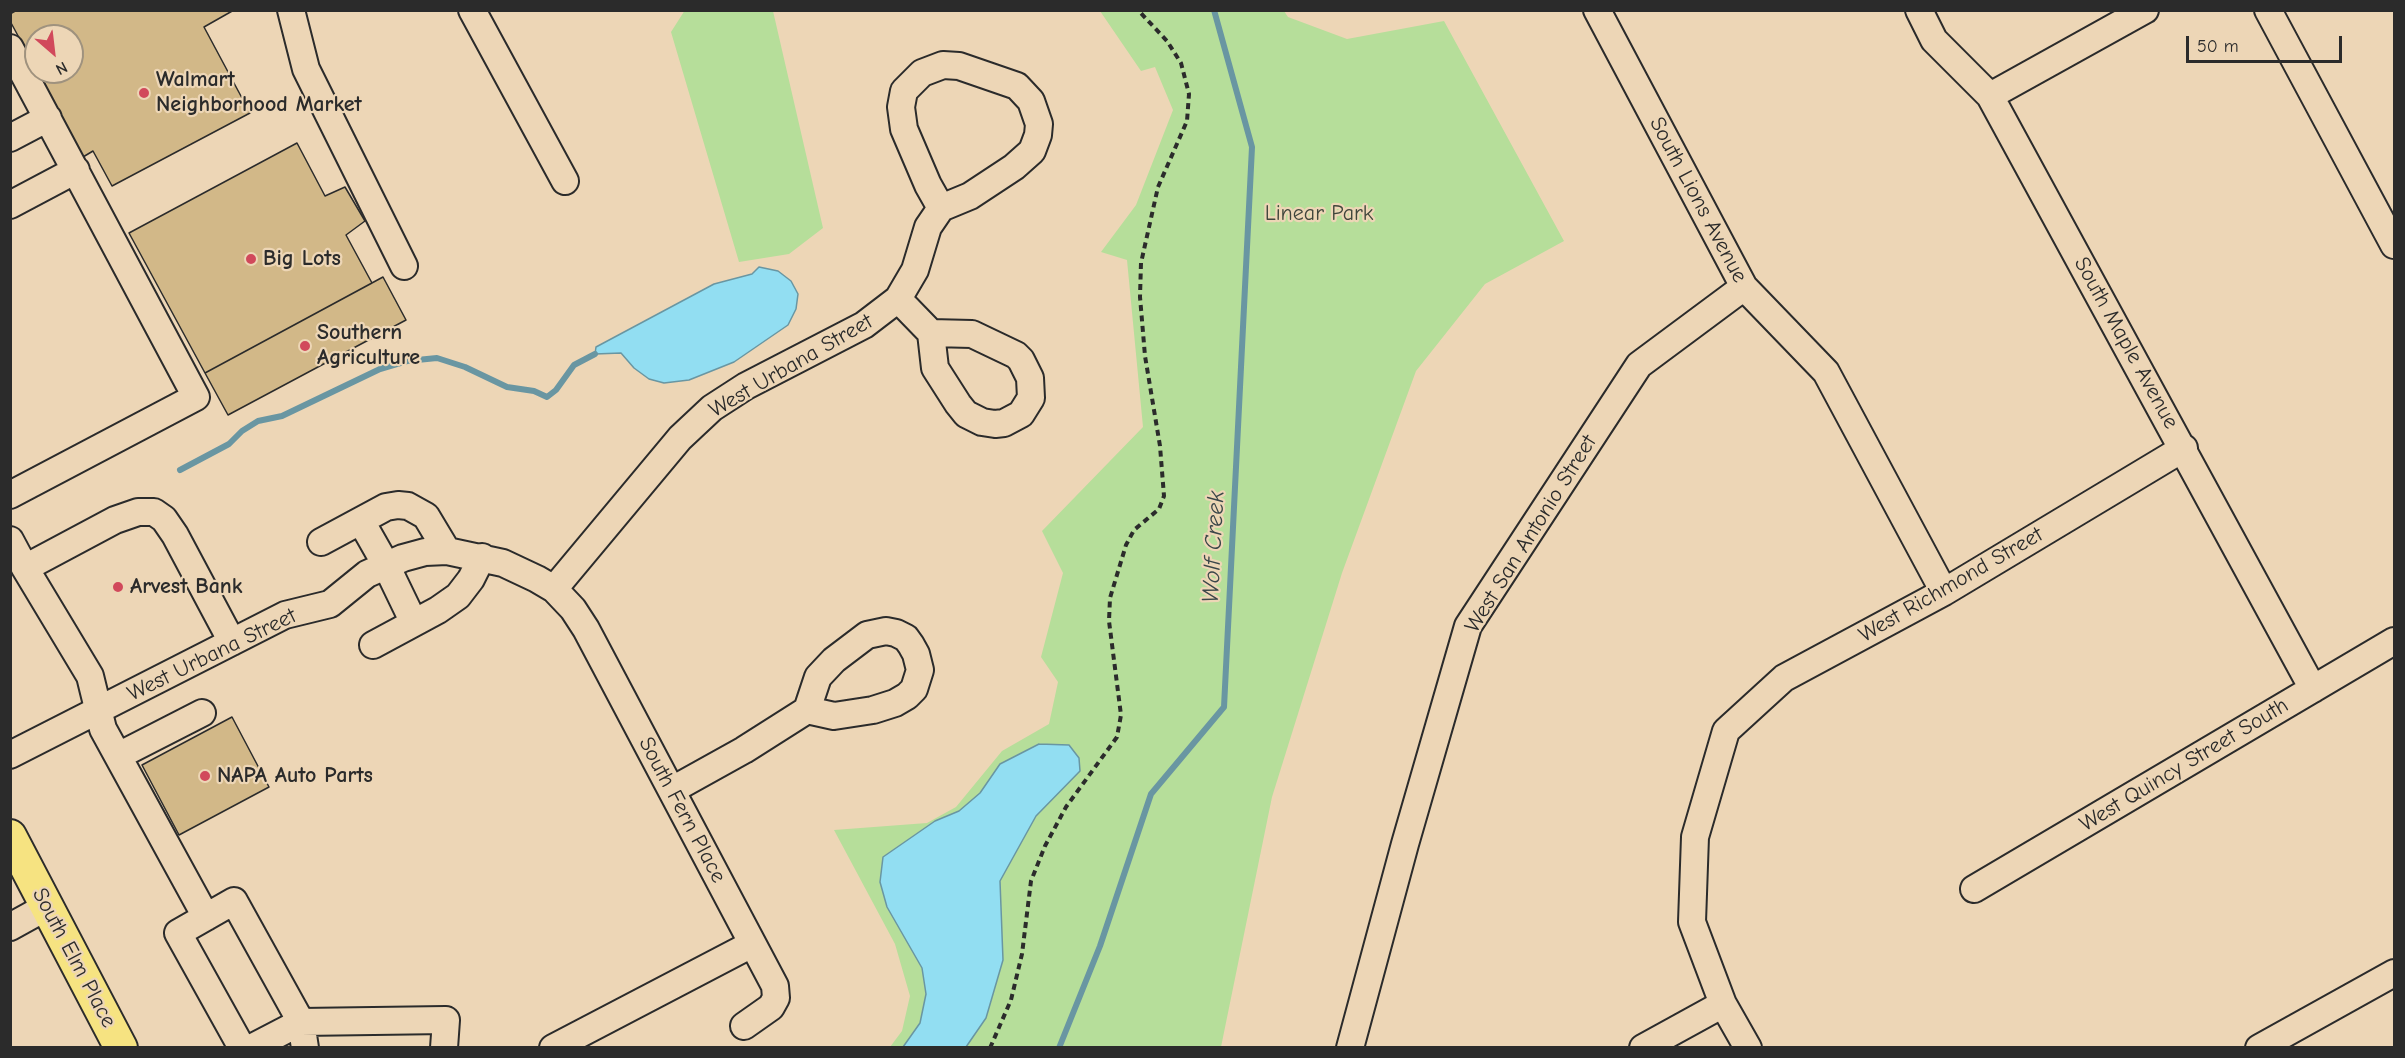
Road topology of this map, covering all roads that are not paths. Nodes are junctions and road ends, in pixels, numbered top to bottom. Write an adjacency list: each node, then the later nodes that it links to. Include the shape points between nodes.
1 (291, 10): 16 (street, via 306,69)
2 (472, 10): 12 (street)
3 (1597, 10): 17 (street, South Lions Avenue)
4 (1919, 10): 8 (street, South Maple Avenue, via 1934,40)
5 (2145, 10): 8 (street)
6 (2268, 10): 15 (street)
7 (14, 62): 9 (street)
8 (1990, 96): 20 (street, South Maple Avenue)
9 (48, 118): 10 (street); 11 (street)
10 (10, 138)
11 (76, 171): 13 (street); 21 (street, via 196,397)
12 (565, 181)
13 (10, 206)
14 (941, 208): 14 (street, via 978,190 1020,163 1032,150 1039,124 1031,101 1017,86 944,65 922,73 904,91 904,129); 18 (street, West Urbana Street, via 928,227 915,270)
15 (2394, 245)
16 (404, 266)
17 (1744, 287): 30 (street, South Lions Avenue, via 1826,372); 58 (street, West San Antonio Street, via 1639,365 1468,627)
18 (898, 299): 19 (street); 29 (street, West Urbana Street, via 864,325 746,386 712,408 680,438)
19 (931, 333)
20 (2184, 448): 30 (street, West Richmond Street); 35 (street, South Maple Avenue)
21 (10, 495)
22 (361, 521): 24 (street); 25 (street, via 386,507 408,506 426,516); 27 (street)
23 (10, 540): 28 (street)
24 (321, 542)
25 (447, 551): 26 (street, West Urbana Street); 27 (street, West Urbana Street, via 425,552)
26 (482, 557): 29 (street, West Urbana Street, via 522,571); 31 (street, via 458,596)
27 (386, 565): 31 (street); 33 (street, West Urbana Street, via 367,573 330,604 285,615)
28 (25, 568): 33 (street, via 115,520 138,512 154,512 175,535); 37 (street, via 90,676)
29 (554, 589): 41 (street, South Fern Place, via 585,629)
30 (1944, 592): 49 (street, West Richmond Street, via 1784,678 1726,731 1695,837 1692,922)
31 (414, 623): 34 (street)
32 (2394, 641): 35 (street, West Quincy Street South)
33 (232, 642): 37 (street, West Urbana Street)
34 (373, 645)
35 (2313, 689): 43 (street, West Quincy Street South)
36 (807, 710): 41 (street)
37 (99, 711): 39 (street, West Urbana Street); 40 (street)
38 (202, 712): 40 (street)
39 (10, 755)
40 (118, 756): 45 (street)
41 (672, 790): 47 (street, South Fern Place)
42 (10, 836): 44 (main road, South Elm Place)
43 (1974, 890)
44 (48, 906): 46 (street); 52 (main road, South Elm Place)
45 (206, 917): 50 (street, via 234,902); 53 (street, via 178,933)
46 (10, 927)
47 (752, 944): 51 (street, South Fern Place, via 775,986 776,998 764,1014); 57 (street)
48 (2394, 974): 61 (street)
49 (1723, 1004): 59 (street); 60 (street)
50 (301, 1022): 54 (street); 55 (street); 56 (street, via 446,1020)
51 (744, 1026)
52 (121, 1047)
53 (242, 1047)
54 (251, 1047)
55 (305, 1047)
56 (444, 1047)
57 (553, 1047)
58 (1350, 1047)
59 (1644, 1047)
60 (1748, 1047)
61 (2259, 1047)

